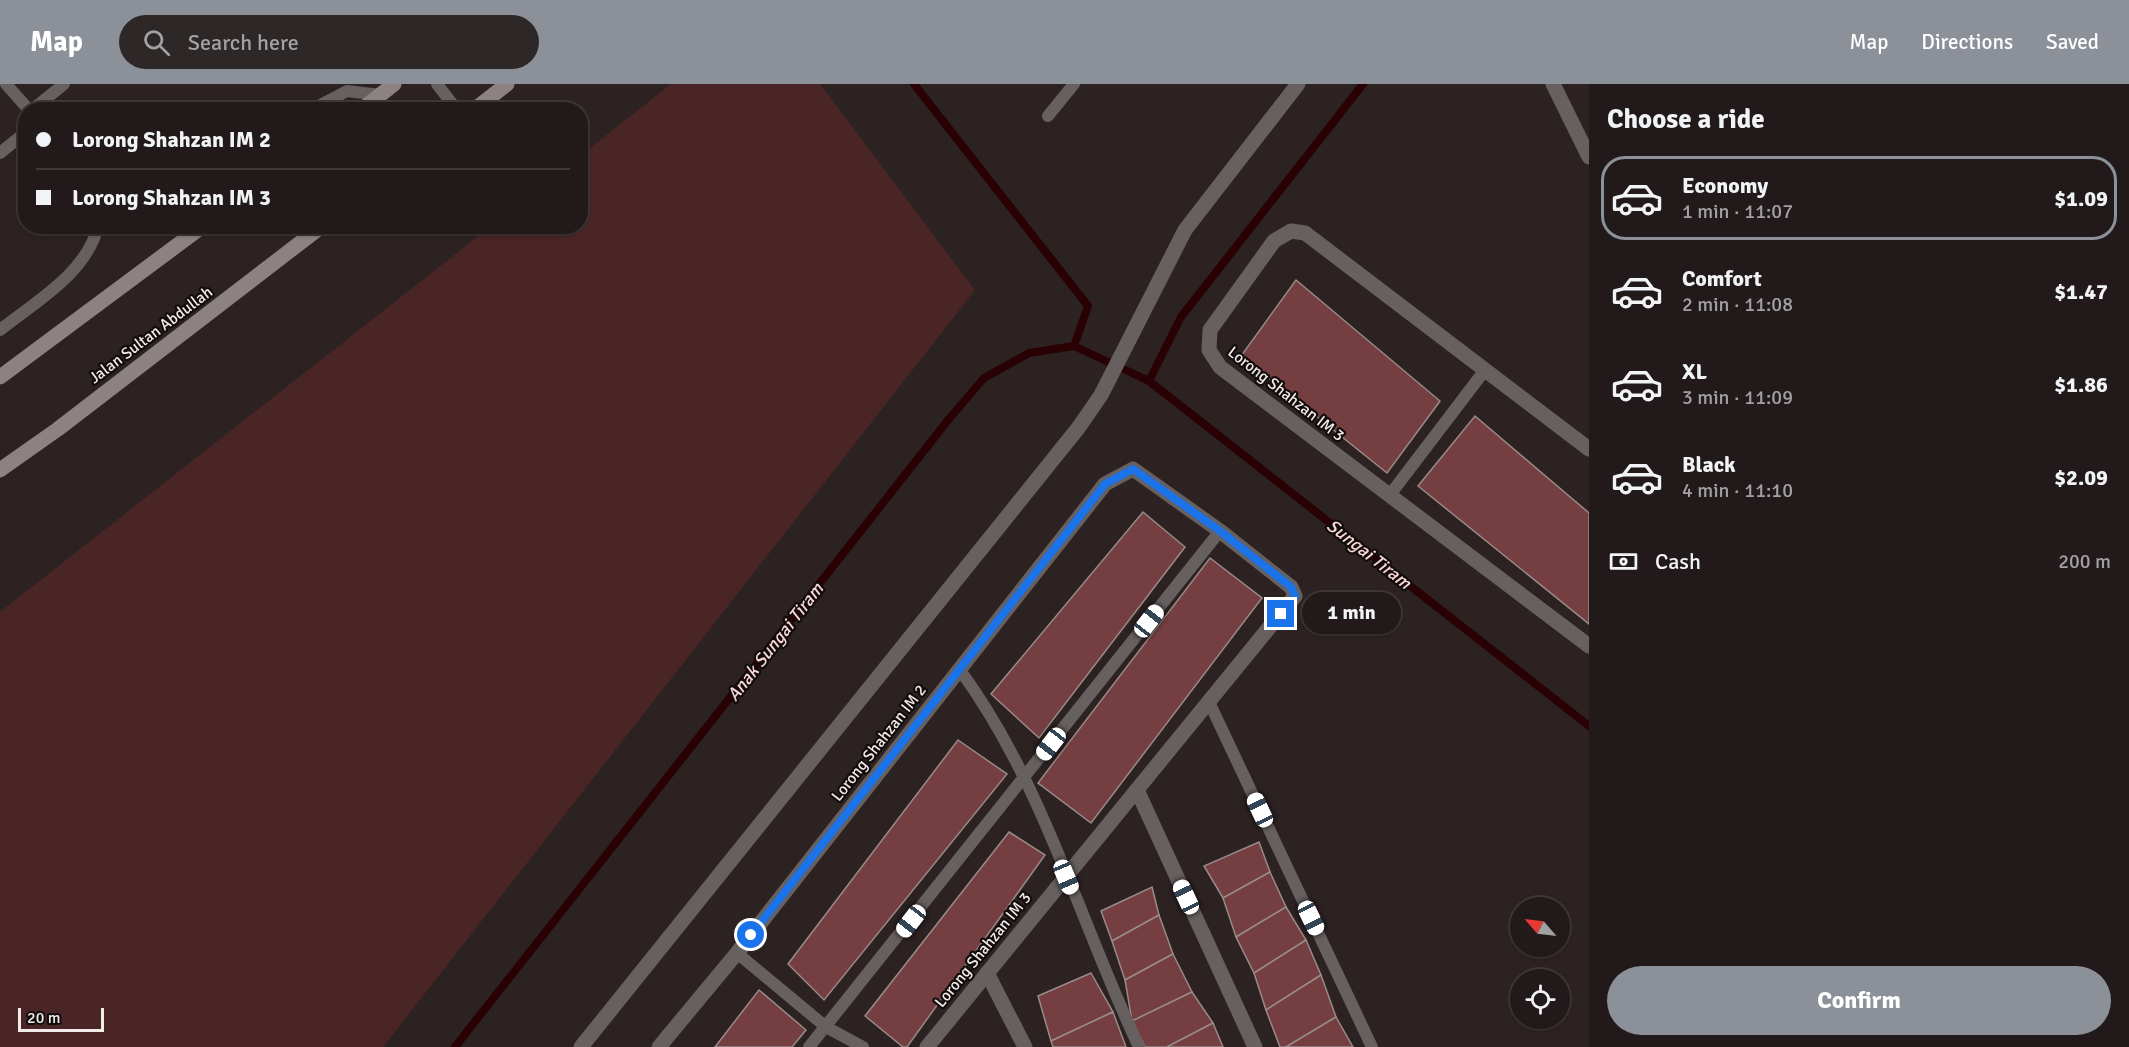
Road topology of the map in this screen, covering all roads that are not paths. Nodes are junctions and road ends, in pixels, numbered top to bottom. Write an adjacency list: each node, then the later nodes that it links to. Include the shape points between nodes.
1 (6, 84): 10 (lane)
2 (64, 84): 11 (lane)
3 (394, 84): 9 (main road)
4 (437, 84): 14 (lane)
5 (507, 84): 15 (main road)
6 (1074, 84): 16 (lane)
7 (1298, 84): 39 (street, via 1185,230 1106,385 1079,427)
8 (1553, 84): 19 (street)
9 (380, 95): 12 (lane, via 347,91); 13 (main road)
10 (23, 102)
11 (41, 102)
12 (326, 102)
13 (371, 102)
14 (451, 102)
15 (484, 102)
16 (1048, 116)
17 (18, 138): 18 (lane)
18 (1, 150)
19 (1589, 157)
20 (95, 234): 23 (lane, via 90,250 68,276)
21 (192, 234): 25 (main road)
22 (312, 234): 27 (main road, Jalan Sultan Abdullah)
23 (0, 330)
24 (1485, 370): 26 (street, Lorong Shahzan IM 3); 28 (lane); 28 (street, Lorong Shahzan IM 3, via 1305,233 1291,231 1274,241 1210,330 1207,341 1213,359)
25 (0, 377)
26 (1589, 449)
27 (0, 470)
28 (1389, 496): 30 (street, Lorong Shahzan IM 3)
29 (1220, 531): 31 (street, Lorong Shahzan IM 2, via 1133,469 1105,484); 32 (street, Lorong Shahzan IM 3, via 1291,587 1295,596); 33 (lane)
30 (1589, 646)
31 (960, 670): 33 (lane, via 981,699); 36 (street, Lorong Shahzan IM 2)
32 (1209, 702): 34 (street, Lorong Shahzan IM 3); 47 (lane)
33 (1023, 779): 35 (lane); 38 (lane)
34 (1137, 790): 35 (street, Lorong Shahzan IM 3); 46 (street)
35 (1066, 877): 37 (street, Lorong Shahzan IM 3); 45 (lane)
36 (737, 953): 38 (lane); 40 (street, Lorong Shahzan IM 2)
37 (987, 973): 43 (street, Lorong Shahzan IM 3); 44 (street)
38 (826, 1027): 41 (lane); 42 (lane)
39 (580, 1047)
40 (659, 1047)
41 (810, 1047)
42 (863, 1047)
43 (927, 1047)
44 (1025, 1047)
45 (1139, 1047)
46 (1255, 1047)
47 (1372, 1047)

